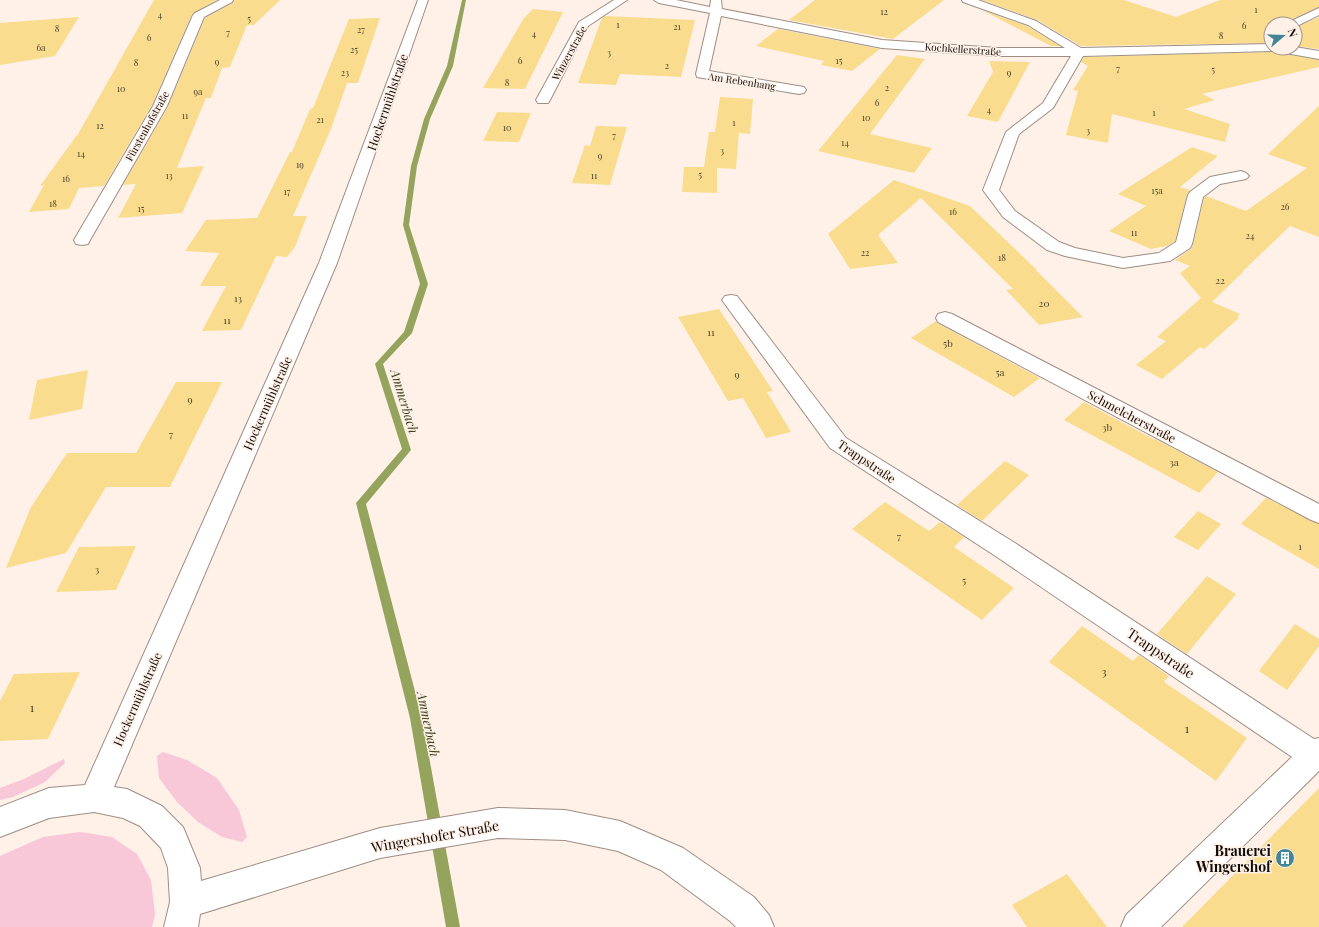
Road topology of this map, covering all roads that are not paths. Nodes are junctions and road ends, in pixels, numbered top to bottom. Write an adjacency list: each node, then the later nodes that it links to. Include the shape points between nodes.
1 (228, 0): 16 (street, Fürstenhofstraße, via 199,15 160,106)
2 (423, 0): 21 (street, Hockermühlstraße, via 328,263)
3 (622, 0): 14 (street, Winzerstraße, via 583,24)
4 (659, 0): 6 (street, Kochkellerstraße)
5 (967, 0): 10 (street, via 1032,23)
6 (716, 6): 10 (street, Kochkellerstraße, via 882,44 998,52); 13 (street, Am Rebenhang, via 702,74)
7 (1319, 11): 8 (street)
8 (1303, 19)
9 (1263, 48): 10 (street, Kochkellerstraße)
10 (1079, 52): 15 (street, via 1048,105 1013,132 991,190 1009,214 1053,246 1071,252 1123,263 1164,257 1184,244 1196,195 1215,180)
11 (1303, 52): 12 (street)
12 (1319, 55)
13 (799, 90)
14 (544, 100)
15 (1241, 176)
16 (82, 240)
17 (731, 300): 20 (street, Trappstraße, via 838,443 998,557)
18 (945, 318): 19 (street, Schmelcherstraße)
19 (1319, 514)
20 (1317, 753): 25 (street)
21 (94, 798): 22 (street, via 49,803); 23 (street, via 126,804 151,816 172,838 184,868)
22 (0, 822)
23 (183, 914): 24 (street, Wingershofer Straße, via 380,844 498,823 565,825 620,836 672,859 742,910)
24 (756, 927)
25 (1138, 927)

